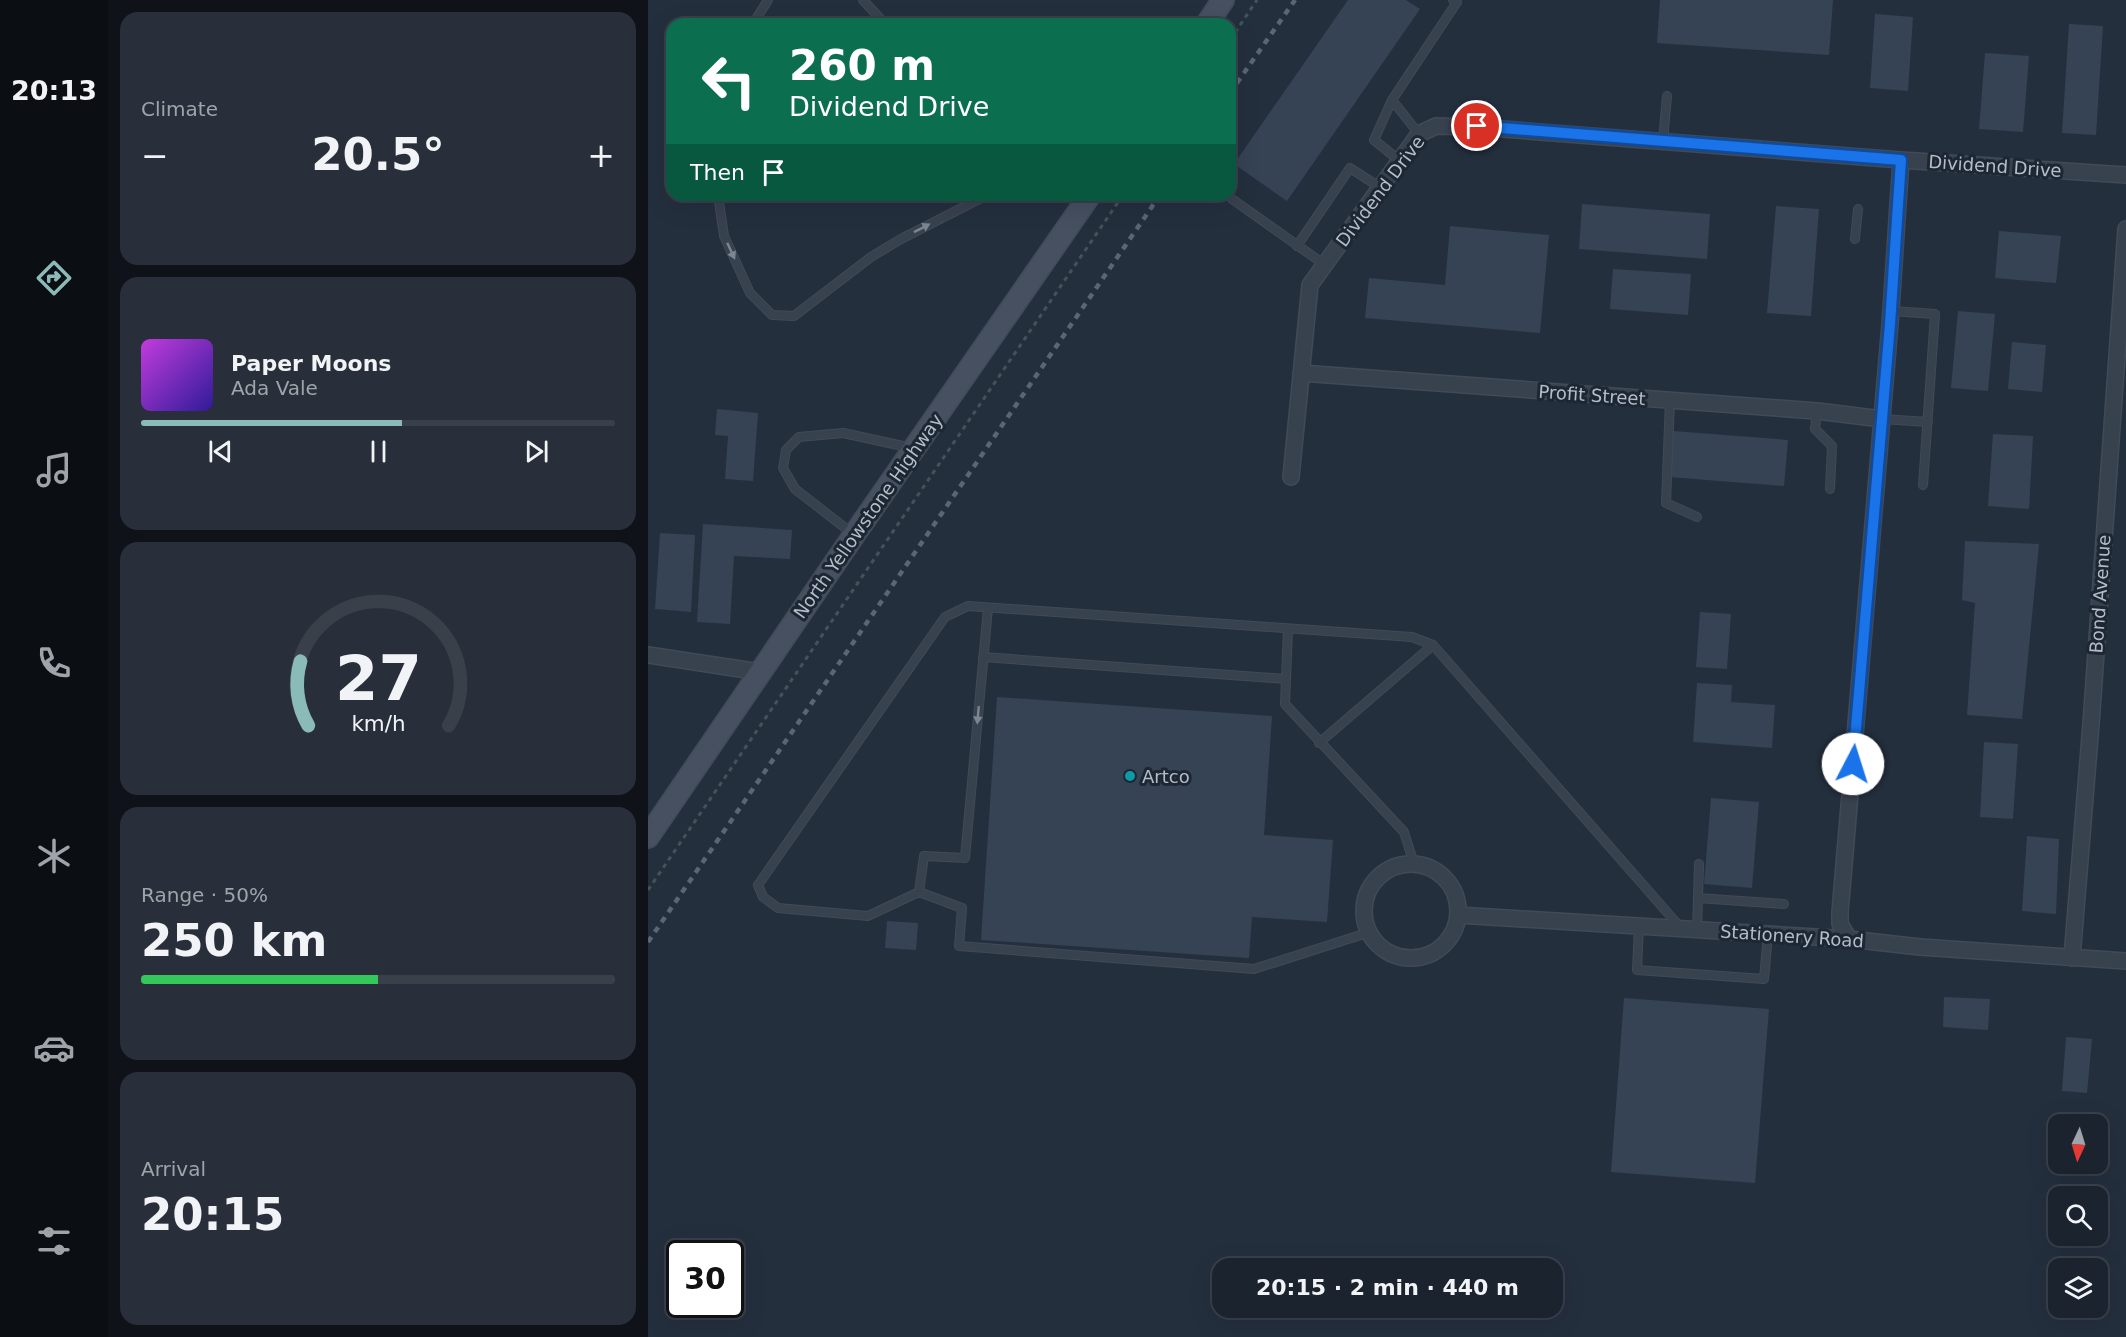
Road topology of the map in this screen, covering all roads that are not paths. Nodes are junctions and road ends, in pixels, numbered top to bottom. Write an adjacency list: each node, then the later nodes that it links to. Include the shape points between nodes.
1 (768, 0): 5 (lane)
2 (863, 0): 6 (lane)
3 (1223, 0): 7 (main road)
4 (1453, 0): 9 (lane, via 1457,3)
5 (757, 18)
6 (880, 18)
7 (1211, 18)
8 (1667, 96): 11 (lane)
9 (1392, 100): 10 (lane); 13 (lane, via 1374,140)
10 (1419, 134): 11 (street, Dividend Drive, via 1436,126 1477,126); 13 (street, Dividend Drive)
11 (1663, 141): 12 (street, Dividend Drive)
12 (1901, 160): 14 (street, Dividend Drive); 25 (street)
13 (1401, 162): 15 (street, Dividend Drive)
14 (2126, 175)
15 (1381, 189): 23 (lane, via 1350,168); 24 (street, Dividend Drive)
16 (719, 201): 17 (lane, one-way to 17, via 724,236 750,293 772,315 794,316 871,257)
17 (975, 201)
18 (1086, 201): 31 (main road, North Yellowstone Highway)
19 (1235, 201): 23 (lane)
20 (1858, 209): 22 (lane)
21 (2126, 230): 58 (street, Bond Avenue)
22 (1855, 239)
23 (1297, 246): 24 (lane)
24 (1324, 266): 26 (street, Dividend Drive, via 1310,285)
25 (1891, 311): 29 (street); 30 (lane, via 1935,314)
26 (1301, 373): 27 (street, Profit Street); 32 (street, Dividend Drive)
27 (1670, 400): 28 (street, Profit Street); 35 (lane, via 1666,503)
28 (1817, 411): 29 (street, Profit Street); 34 (lane, via 1815,429 1832,446)
29 (1882, 419): 30 (lane); 57 (street, via 1840,912 1840,924)
30 (1928, 422): 33 (lane)
31 (914, 448): 36 (main road, North Yellowstone Highway); 36 (lane, via 843,434 799,437 786,450 783,468 795,489)
32 (1291, 477)
33 (1923, 485)
34 (1830, 489)
35 (1697, 517)
36 (854, 534): 42 (main road, North Yellowstone Highway)
37 (988, 608): 38 (lane); 41 (lane); 48 (lane, via 968,606 945,617 758,885 763,897 778,908 868,916)
38 (1288, 629): 39 (lane, via 1412,638); 43 (lane)
39 (1433, 645): 44 (lane); 53 (lane)
40 (648, 655): 42 (street)
41 (983, 657): 43 (lane); 48 (lane, one-way to 48, via 966,858 924,856)
42 (760, 672): 45 (main road, North Yellowstone Highway)
43 (1286, 679): 44 (lane, via 1285,705)
44 (1319, 743): 46 (lane, via 1404,832)
45 (648, 837)
46 (1414, 864): 51 (street, via 1442,875 1457,900); 55 (street, via 1392,868 1374,882 1364,910)
47 (1700, 864): 49 (lane)
48 (919, 892): 55 (lane, via 962,908 959,946 1254,969)
49 (1698, 898): 50 (lane); 54 (lane)
50 (1784, 904)
51 (1458, 915): 52 (street, Stationery Road); 55 (street, via 1445,944 1417,957 1386,950)
52 (1640, 926): 53 (street, Stationery Road); 56 (lane, via 1637,970 1764,979)
53 (1681, 928): 54 (street, Stationery Road)
54 (1697, 930): 56 (street, Stationery Road)
55 (1370, 932)
56 (1768, 934): 57 (street, Stationery Road)
57 (1849, 939): 58 (street, Stationery Road)
58 (2072, 958): 59 (street, Stationery Road)
59 (2126, 961)

